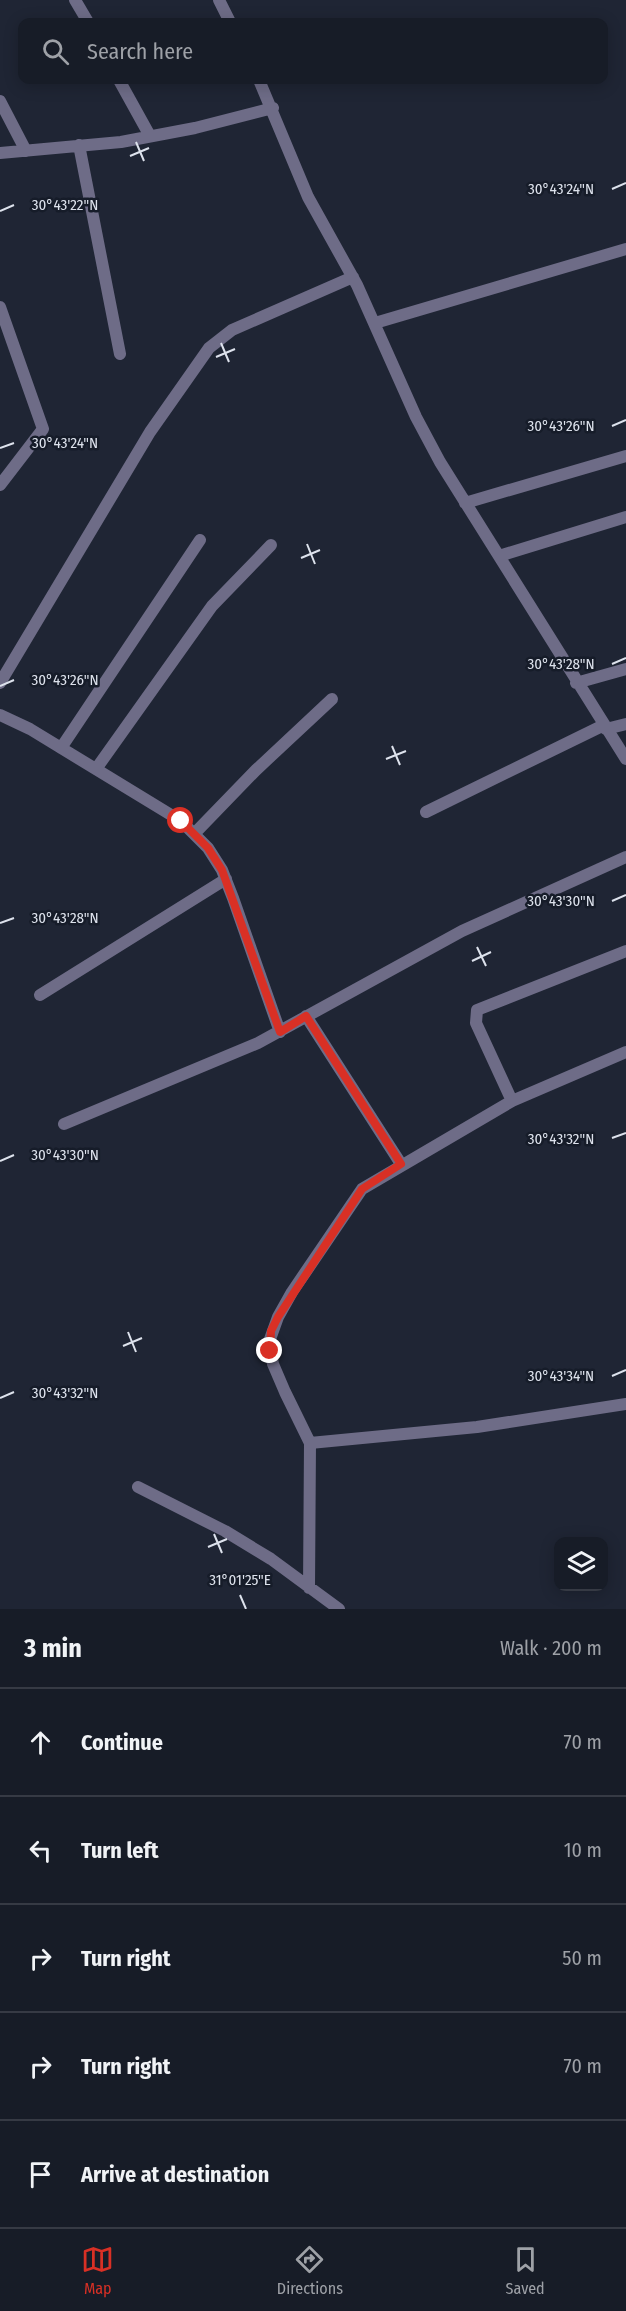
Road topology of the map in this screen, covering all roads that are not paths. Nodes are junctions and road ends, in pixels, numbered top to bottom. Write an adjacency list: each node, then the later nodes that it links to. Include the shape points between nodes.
1 (75, 0): 3 (street)
2 (219, 0): 4 (street)
3 (86, 18)
4 (228, 18)
5 (121, 84): 9 (street)
6 (261, 84): 8 (street)
7 (0, 101): 11 (street)
8 (273, 108): 9 (street); 14 (street, via 308,196)
9 (150, 136): 10 (street)
10 (79, 146): 11 (street); 17 (street)
11 (26, 151): 12 (street)
12 (0, 153)
13 (626, 249): 16 (street)
14 (353, 277): 16 (street); 26 (street, via 232,330 209,348 150,432)
15 (0, 307): 19 (street, via 44,429)
16 (375, 323): 20 (street, via 416,417)
17 (120, 354)
18 (626, 456): 20 (street)
19 (0, 485)
20 (465, 502): 24 (street)
21 (626, 518): 24 (street)
22 (200, 540): 32 (street)
23 (270, 545): 34 (street, via 212,606)
24 (499, 556): 27 (street)
25 (626, 669): 27 (street)
26 (0, 683)
27 (576, 683): 31 (street)
28 (332, 699): 36 (street, via 255,770)
29 (0, 715): 32 (street)
30 (626, 724): 31 (street)
31 (605, 727): 33 (street); 35 (street)
32 (61, 748): 34 (street)
33 (626, 759)
34 (96, 769): 36 (street, via 181,821)
35 (426, 812)
36 (194, 834): 38 (street, via 208,848)
37 (626, 857): 41 (street, via 462,931)
38 (226, 879): 40 (street); 42 (street)
39 (626, 951): 44 (street, via 477,1010 476,1023)
40 (40, 995)
41 (306, 1016): 42 (street); 46 (street)
42 (280, 1032): 45 (street)
43 (626, 1052): 44 (street)
44 (512, 1101): 46 (street)
45 (64, 1124)
46 (401, 1164): 48 (street, via 362,1189 292,1292 271,1331 273,1364)
47 (626, 1404): 48 (street, via 477,1427)
48 (310, 1443): 50 (street)
49 (138, 1487): 50 (street, via 225,1531)
50 (309, 1588): 51 (street)
51 (338, 1609)

